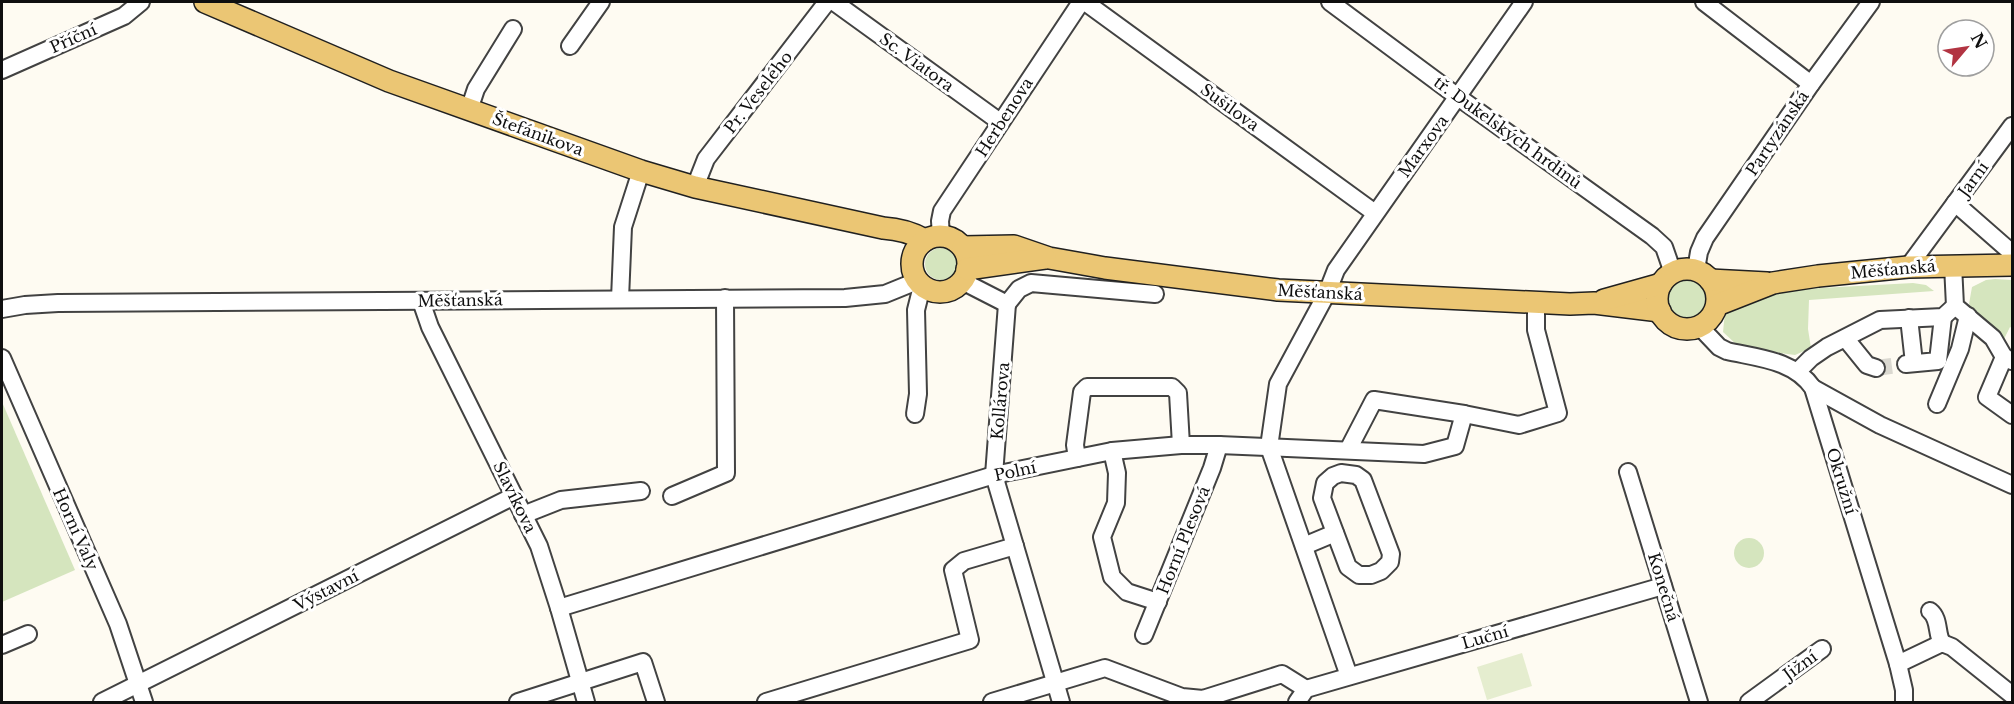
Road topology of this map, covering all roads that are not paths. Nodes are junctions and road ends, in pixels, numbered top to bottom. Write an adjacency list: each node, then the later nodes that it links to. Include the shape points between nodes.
1 (141, 2): 13 (street, Příční, via 124,16)
2 (205, 2): 16 (main road, Štefánikova, via 389,81)
3 (601, 2): 12 (street)
4 (827, 2): 20 (street, Pr. Veselého, via 706,159)
5 (834, 2): 17 (street, Sc. Viatora)
6 (1083, 2): 17 (street, Herbenova); 22 (street, Sušilova)
7 (1330, 2): 15 (street, tř. Dukelských hrdinů)
8 (1524, 2): 15 (street, Marxova)
9 (1705, 2): 14 (street)
10 (1871, 2): 14 (street, Partyzánská)
11 (513, 29): 16 (street, via 476,89)
12 (570, 46)
13 (2, 70)
14 (1811, 84): 31 (street, Partyzánská, via 1706,238 1699,252)
15 (1458, 97): 22 (street, Marxova); 32 (street, tř. Dukelských hrdinů, via 1664,247)
16 (469, 110): 19 (main road, Štefánikova)
17 (1000, 122): 23 (street, Herbenova, via 942,211)
18 (2013, 126): 21 (street, Jarní)
19 (641, 171): 20 (main road, Štefánikova); 38 (street, via 623,227)
20 (694, 187): 23 (main road, Štefánikova, via 883,228)
21 (1956, 203): 25 (street, Jarní); 29 (street, Jarní)
22 (1375, 213): 35 (street, Marxova, via 1336,270)
23 (926, 244): 24 (main road, via 949,237); 34 (main road, via 913,273)
24 (963, 248): 26 (main road, Měšťanská, via 1014,246); 30 (main road)
25 (2013, 253)
26 (1049, 258): 30 (main road, Měšťanská); 35 (main road, Měšťanská, via 1168,277)
27 (1953, 265): 28 (main road, Měšťanská); 29 (main road, Měšťanská); 46 (street)
28 (2013, 265)
29 (1908, 267): 33 (main road, Měšťanská)
30 (965, 275): 34 (main road, via 943,292); 42 (street)
31 (1703, 275): 32 (main road, Měšťanská, via 1684,269); 33 (main road, Měšťanská); 43 (main road, via 1717,296)
32 (1667, 278): 41 (main road, Měšťanská); 45 (main road, via 1658,293)
33 (1773, 283): 43 (main road, Měšťanská)
34 (920, 284): 37 (street, Měšťanská, via 867,296); 56 (street)
35 (1327, 293): 40 (main road, Měšťanská); 61 (street, via 1278,384)
36 (1155, 294): 42 (street, via 1030,283 1019,289)
37 (725, 298): 38 (street, Měšťanská); 70 (street, via 726,473)
38 (620, 299): 39 (street, Měšťanská)
39 (421, 300): 44 (street, Měšťanská, via 38,303); 69 (street, Slavíkova, via 430,327)
40 (1536, 302): 41 (main road, Měšťanská); 57 (street, via 1536,330 1558,413 1519,425)
41 (1594, 303): 45 (main road, Měšťanská)
42 (1008, 304): 66 (street, Kollárova)
43 (1717, 305): 48 (main road, via 1711,318)
44 (2, 309)
45 (1660, 311): 48 (main road, via 1673,326)
46 (1955, 313): 47 (street); 47 (street, via 1938,361 1910,364); 51 (street, via 1993,338); 55 (street, via 1960,349)
47 (1909, 318): 49 (street, via 1880,320)
48 (1700, 327): 53 (street, Okružní, via 1726,351)
49 (1846, 339): 52 (street, via 1867,365); 53 (street, via 1827,347)
50 (2, 358): 88 (street, Horní Valy, via 118,624)
51 (2008, 359): 58 (street, via 1987,397)
52 (1876, 368)
53 (1798, 371): 54 (street, Okružní)
54 (1813, 388): 67 (street, via 1880,425); 84 (street, Okružní)
55 (1936, 404)
56 (915, 414)
57 (1464, 414): 62 (street, Polní, via 1455,446 1424,454); 62 (street, via 1374,400)
58 (2013, 415)
59 (1219, 444): 60 (street, Polní); 61 (street, Polní); 76 (street, Horní Plesová)
60 (1181, 445): 63 (street, Polní); 64 (street, via 1178,393 1172,387 1087,387 1082,392)
61 (1269, 447): 62 (street, Polní); 74 (street)
62 (1348, 450)
63 (1112, 451): 64 (street, Polní); 76 (street, via 1118,473 1116,503 1102,537 1112,577 1127,592)
64 (1077, 458): 66 (street, Polní)
65 (1628, 472): 75 (street, Konečná)
66 (994, 475): 73 (street, Kollárova); 77 (street, Polní)
67 (2013, 485)
68 (641, 491): 71 (street, via 561,500)
69 (514, 496): 71 (street, Slavíkova); 88 (street, Výstavní)
70 (672, 496)
71 (523, 515): 77 (street, Slavíkova, via 539,546)
72 (1335, 533): 72 (street, via 1348,567 1359,574 1382,571 1390,562 1392,554 1363,480 1356,475 1341,473 1325,483 1322,498); 74 (street)
73 (1014, 546): 86 (street, Kollárova); 96 (street, via 964,561 953,570 970,640)
74 (1304, 546): 85 (street)
75 (1663, 586): 85 (street, Luční); 99 (street, Konečná)
76 (1158, 602): 80 (street, Horní Plesová)
77 (559, 608): 87 (street, Slavíkova)
78 (1930, 611): 81 (street, via 1937,620 1937,635)
79 (28, 634): 82 (street)
80 (1144, 636)
81 (1942, 643): 84 (street); 89 (street)
82 (2, 645)
83 (1822, 649): 100 (street, Jižní)
84 (1898, 664): 101 (street, Okružní)
85 (1349, 676): 90 (street, Luční)
86 (1055, 683): 90 (street, Luční, via 1105,668 1182,697 1203,699 1282,674); 97 (street, Luční); 98 (street)
87 (581, 684): 93 (street); 94 (street, Slavíkova); 95 (street, via 644,662)
88 (138, 685): 91 (street, Výstavní); 92 (street, Horní Valy)
89 (2013, 695)
90 (1302, 696)
91 (102, 702)
92 (144, 702)
93 (518, 702)
94 (586, 702)
95 (656, 702)
96 (766, 702)
97 (992, 702)
98 (1061, 702)
99 (1699, 702)
100 (1749, 702)
101 (1904, 702)

